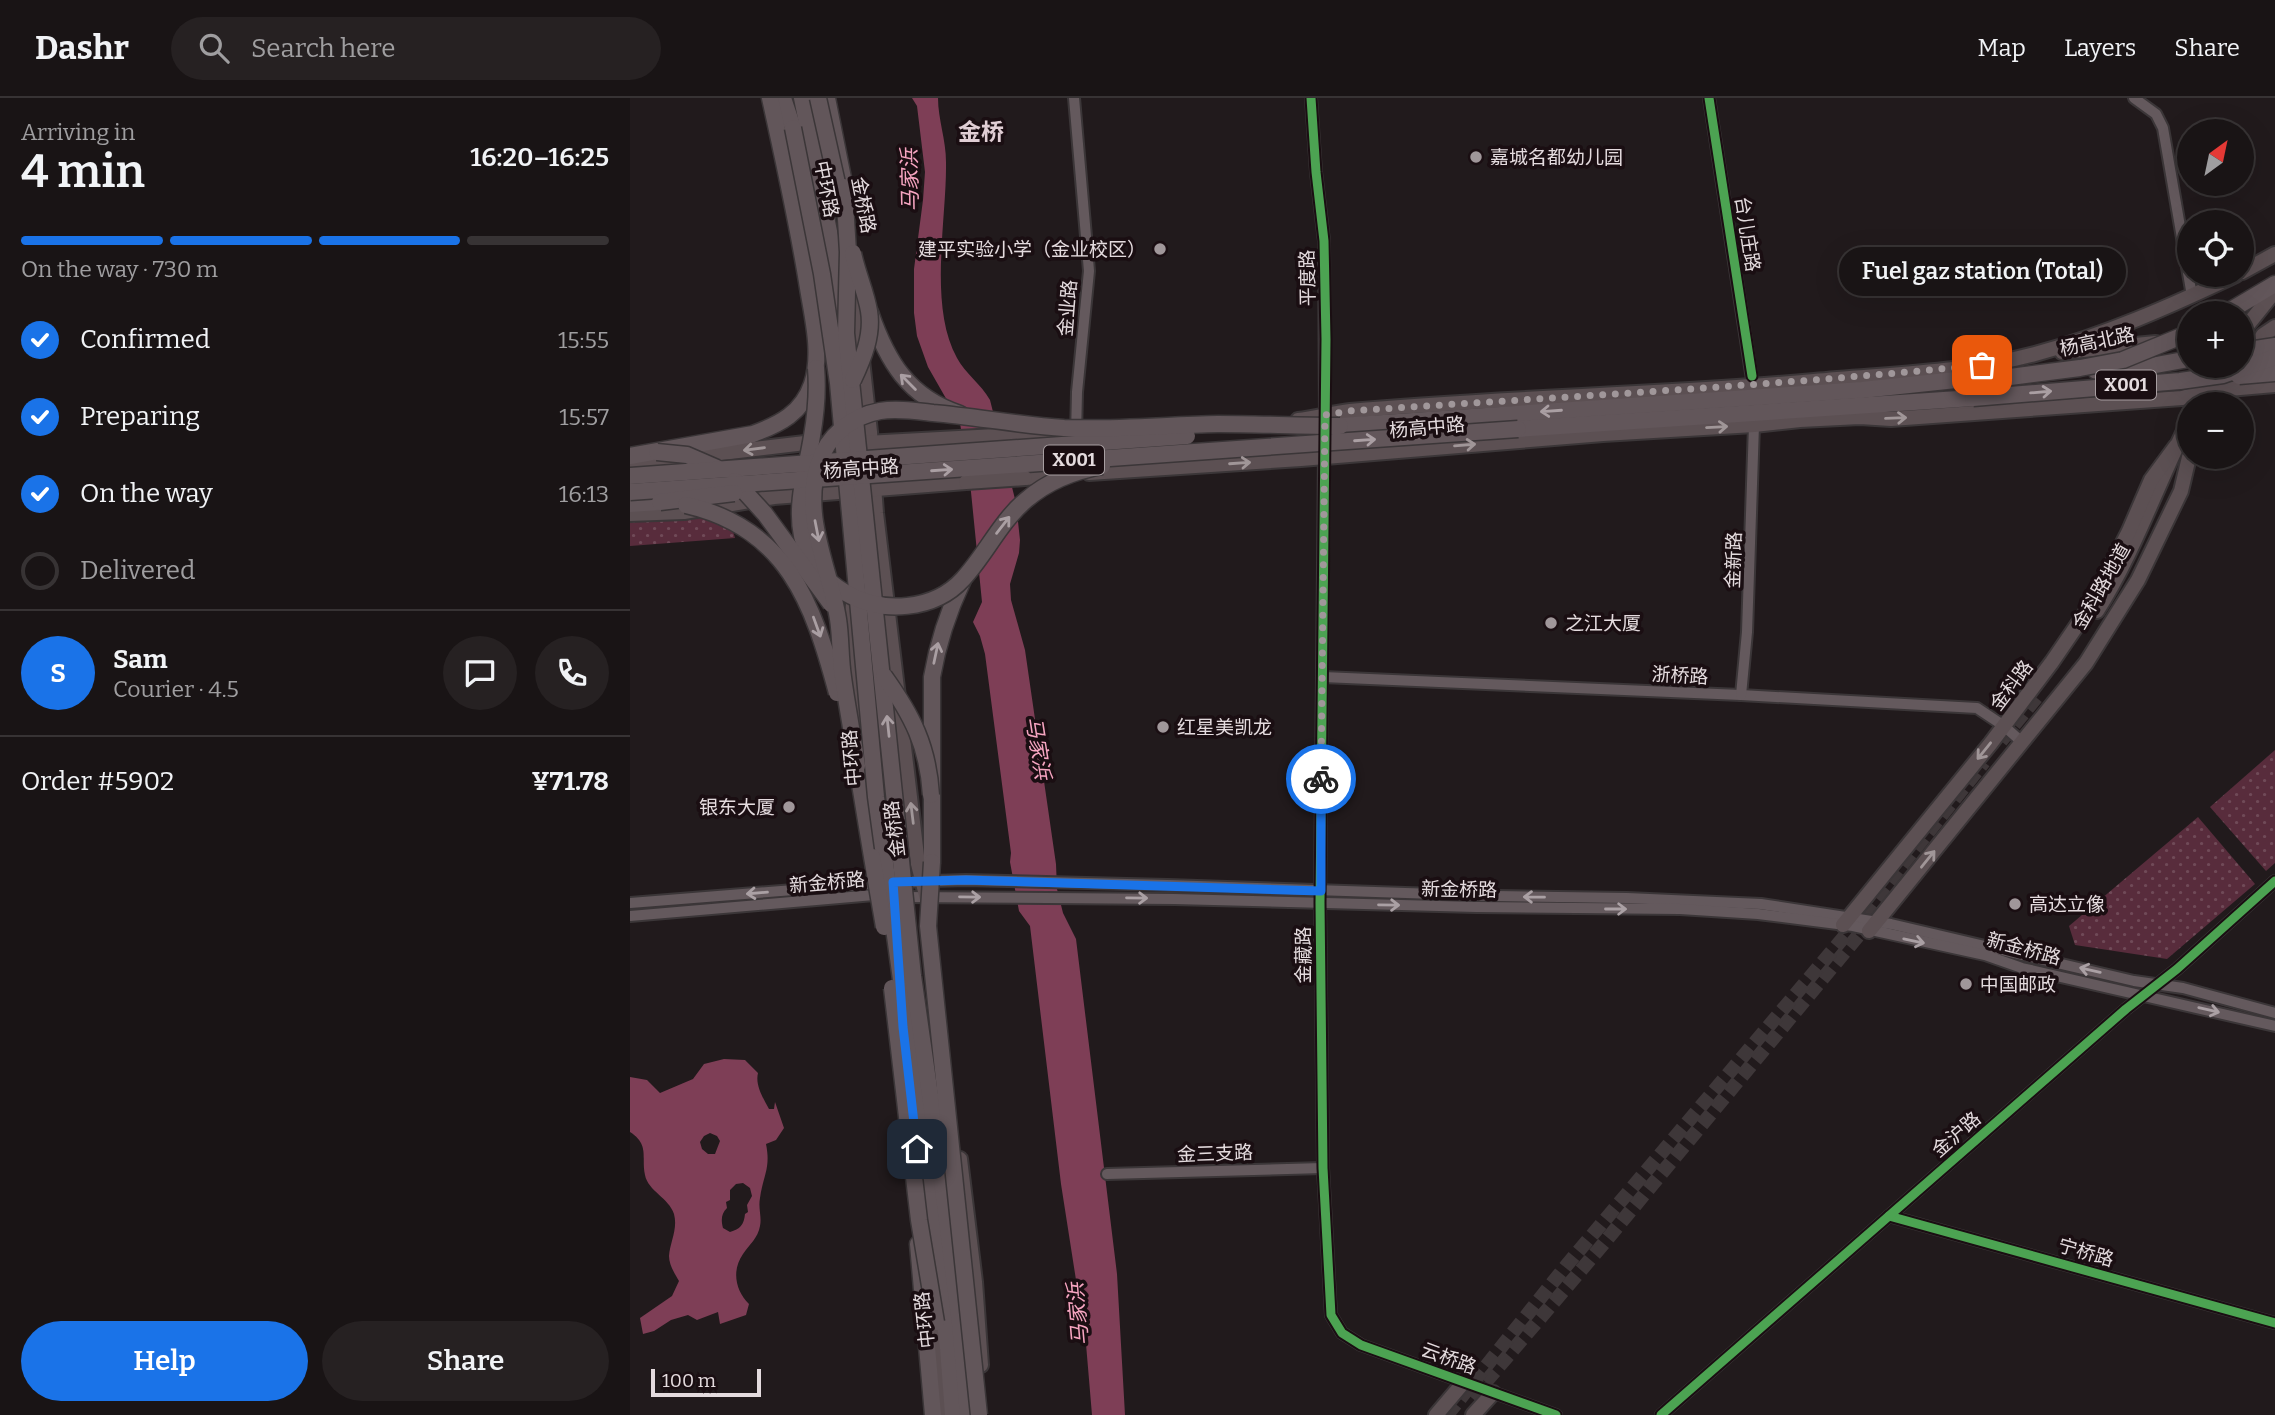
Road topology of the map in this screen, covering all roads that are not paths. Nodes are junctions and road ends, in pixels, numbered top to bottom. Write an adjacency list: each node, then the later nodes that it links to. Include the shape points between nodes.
1 (770, 98): 26 (highway, via 802,254)
2 (783, 98): 47 (main road, via 821,309 838,327); 77 (highway, 中环路, bridge, via 822,274 838,383)
3 (827, 98): 17 (highway, bridge, via 844,187)
4 (1074, 98): 46 (street, 金业路, via 1088,271)
5 (1311, 98): 38 (street, 平度路, via 1324,241)
6 (1709, 98): 29 (street, 台儿庄路)
7 (2134, 98): 14 (street, via 2156,114 2164,128)
8 (810, 99): 17 (highway, 中环路, bridge, via 837,271); 17 (highway, bridge, via 855,261)
9 (2275, 254): 10 (main road)
10 (2254, 265)
11 (2275, 284): 15 (highway)
12 (2202, 287): 14 (main road, 杨高北路 / X001)
13 (2275, 290): 16 (main road)
14 (2191, 291): 23 (main road, 杨高北路 / X001, via 2087,338)
15 (2246, 301)
16 (2254, 318)
17 (857, 321): 39 (highway, one-way to 17, bridge, via 931,401 900,374 878,336); 48 (main road, 金桥路); 63 (highway, bridge, via 868,338 854,378 795,459 766,480 733,494); 106 (highway, 中环路, one-way to 17, bridge, via 913,976 852,382)
18 (2254, 335): 19 (main road)
19 (2272, 336): 22 (highway, bridge); 33 (main road)
20 (2177, 338): 28 (highway, 杨高北路 / X001, bridge, via 2123,360)
21 (2177, 341): 23 (main road)
22 (2254, 345)
23 (2033, 354): 29 (main road, 杨高中路 / X001, via 1982,365)
24 (2275, 357): 30 (highway, X001, bridge, via 2223,374)
25 (2177, 361): 28 (highway, bridge)
26 (817, 368): 50 (highway, bridge, via 804,401 783,421 753,434); 66 (highway, bridge, via 800,517 810,556 819,570 834,587 883,607 928,601)
27 (2275, 373): 30 (highway, bridge)
28 (2010, 377): 36 (highway, 杨高中路 / X001)
29 (1752, 381): 32 (main road, 杨高中路 / X001)
30 (2180, 381): 37 (highway, 杨高中路 / X001, one-way to 30, bridge)
31 (2275, 385): 33 (main road, 杨高中路)
32 (1711, 388): 36 (highway); 38 (main road, 杨高中路 / X001)
33 (2227, 391): 34 (main road, 杨高中路 / X001)
34 (2223, 392)
35 (2177, 398): 41 (main road, 杨高中路 / X001, one-way to 35, via 1891,419)
36 (1584, 409): 42 (highway, 杨高中路 / X001, one-way to 42)
37 (1784, 410): 40 (highway, 杨高中路 / X001); 41 (highway)
38 (1325, 415): 46 (main road, 杨高中路 / X001); 52 (street, 平度路)
39 (966, 416): 44 (highway, bridge, via 1088,429); 75 (highway, one-way to 75, bridge, via 900,410 860,417 827,444 819,462 815,520 838,618)
40 (1703, 416): 42 (highway, 杨高中路 / X001); 45 (highway)
41 (1860, 417): 43 (main road, 杨高中路 / X001)
42 (1517, 421): 44 (highway, 杨高中路 / X001); 49 (highway, 杨高中路 / X001, one-way to 42, bridge)
43 (1754, 425): 45 (main road, 杨高中路 / X001, one-way to 43); 70 (street, 金新路, via 1748,632)
44 (1340, 426): 57 (highway, 杨高中路 / X001, bridge)
45 (1603, 434): 52 (main road, 杨高中路 / X001, one-way to 45)
46 (1076, 438): 48 (main road, 杨高中路 / X001, via 1014,436)
47 (847, 444): 48 (main road, 杨高中路 / X001); 54 (main road, 杨高中路 / X001, one-way to 54, via 805,443); 59 (main road, via 863,478); 60 (main road); 61 (main road, 金桥路)
48 (871, 444): 59 (main road, 金桥路)
49 (1272, 446): 62 (highway, 杨高中路 / X001, one-way to 49, bridge); 66 (highway, one-way to 49, bridge, via 1012,513 1056,480 1131,461)
50 (657, 452): 51 (highway); 76 (highway, bridge, via 705,461 750,495 912,718 926,757)
51 (630, 457)
52 (1324, 457): 59 (main road, 杨高中路 / X001, one-way to 52, bridge); 69 (street, 金藏路)
53 (2177, 459): 72 (main road, 金科路, via 2151,480 2093,602)
54 (630, 464)
55 (2177, 467): 58 (main road, 金科路)
56 (2183, 469): 73 (main road, 金科路, via 2181,491 2138,580 2086,663)
57 (630, 476)
58 (2167, 486): 71 (main road, 金科路地道, via 2149,541 2122,593 2086,650)
59 (874, 488): 60 (main road, 杨高中路); 68 (main road, 金桥路)
60 (858, 490): 61 (main road, 杨高中路); 68 (main road, via 870,584)
61 (843, 491): 65 (main road, 杨高中路, via 774,496 684,512); 67 (main road, 金桥路)
62 (630, 492)
63 (660, 502): 64 (highway); 75 (highway, one-way to 75, bridge, via 728,517 778,556 810,607)
64 (630, 503)
65 (630, 514)
66 (963, 580): 76 (highway, one-way to 66, bridge, via 932,677 945,622)
67 (855, 598): 74 (main road, 金桥路); 80 (main road, 金桥路, via 849,631)
68 (887, 611): 78 (main road, 金桥路, one-way to 68, via 918,864)
69 (1323, 677): 70 (street, 浙桥路); 81 (street, 金藏路)
70 (1741, 695): 72 (street, 浙桥路, via 1977,708)
71 (2045, 695)
72 (2004, 726): 73 (street, 浙桥路); 87 (main road, 金科路, one-way to 87)
73 (2023, 743): 88 (main road, 金科路, one-way to 73)
74 (878, 761): 78 (main road, via 895,788 906,871); 80 (main road, 金桥路)
75 (857, 766): 89 (highway, bridge)
76 (931, 795): 107 (highway, bridge, via 928,926)
77 (878, 815): 89 (highway, bridge); 100 (highway, 中环路, bridge)
78 (916, 880): 80 (street, 新金桥路); 81 (street, 新金桥路); 82 (main road, via 916,889)
79 (2275, 881): 90 (street, 金沪路)
80 (887, 882): 83 (main road, 金桥路); 84 (street, 新金桥路, one-way to 84)
81 (1321, 891): 85 (street, 金藏路); 87 (street, 新金桥路, one-way to 81, via 1748,904)
82 (926, 896): 83 (street, 新金桥路); 85 (street, 新金桥路, one-way to 85); 108 (main road, via 975,1282)
83 (893, 897): 86 (street, 新金桥路); 104 (main road)
84 (630, 903)
85 (1320, 903): 87 (street, 新金桥路, one-way to 87, via 1680,909); 94 (street, 金藏路)
86 (630, 916)
87 (1846, 921): 88 (street, 新金桥路)
88 (1873, 926): 90 (street, 新金桥路, one-way to 88); 91 (street, 新金桥路, one-way to 91, via 2022,968)
89 (886, 943): 97 (highway, bridge)
90 (2157, 984): 91 (street, 金沪路); 92 (street, 新金桥路)
91 (2143, 995): 93 (street, 新金桥路, one-way to 93); 96 (street, 金沪路)
92 (2275, 1013)
93 (2275, 1026)
94 (1323, 1168): 95 (street, 金三支路); 99 (street, 金藏路, via 1329,1304)
95 (1107, 1174)
96 (1889, 1216): 98 (street, 宁桥路); 112 (street, 金沪路)
97 (919, 1220): 100 (highway, bridge); 103 (highway, bridge, via 917,1255)
98 (2275, 1323)
99 (1336, 1326): 101 (street, 云桥路, via 1361,1345)
100 (950, 1374): 105 (highway, 中环路)
101 (1464, 1382): 102 (street, 云桥路); 109 (main road)
102 (1493, 1393): 110 (main road); 111 (street, 云桥路)
103 (933, 1415)
104 (941, 1415)
105 (953, 1415)
106 (968, 1415)
107 (979, 1415)
108 (985, 1415)
109 (1436, 1415)
110 (1473, 1415)
111 (1556, 1415)
112 (1661, 1415)

